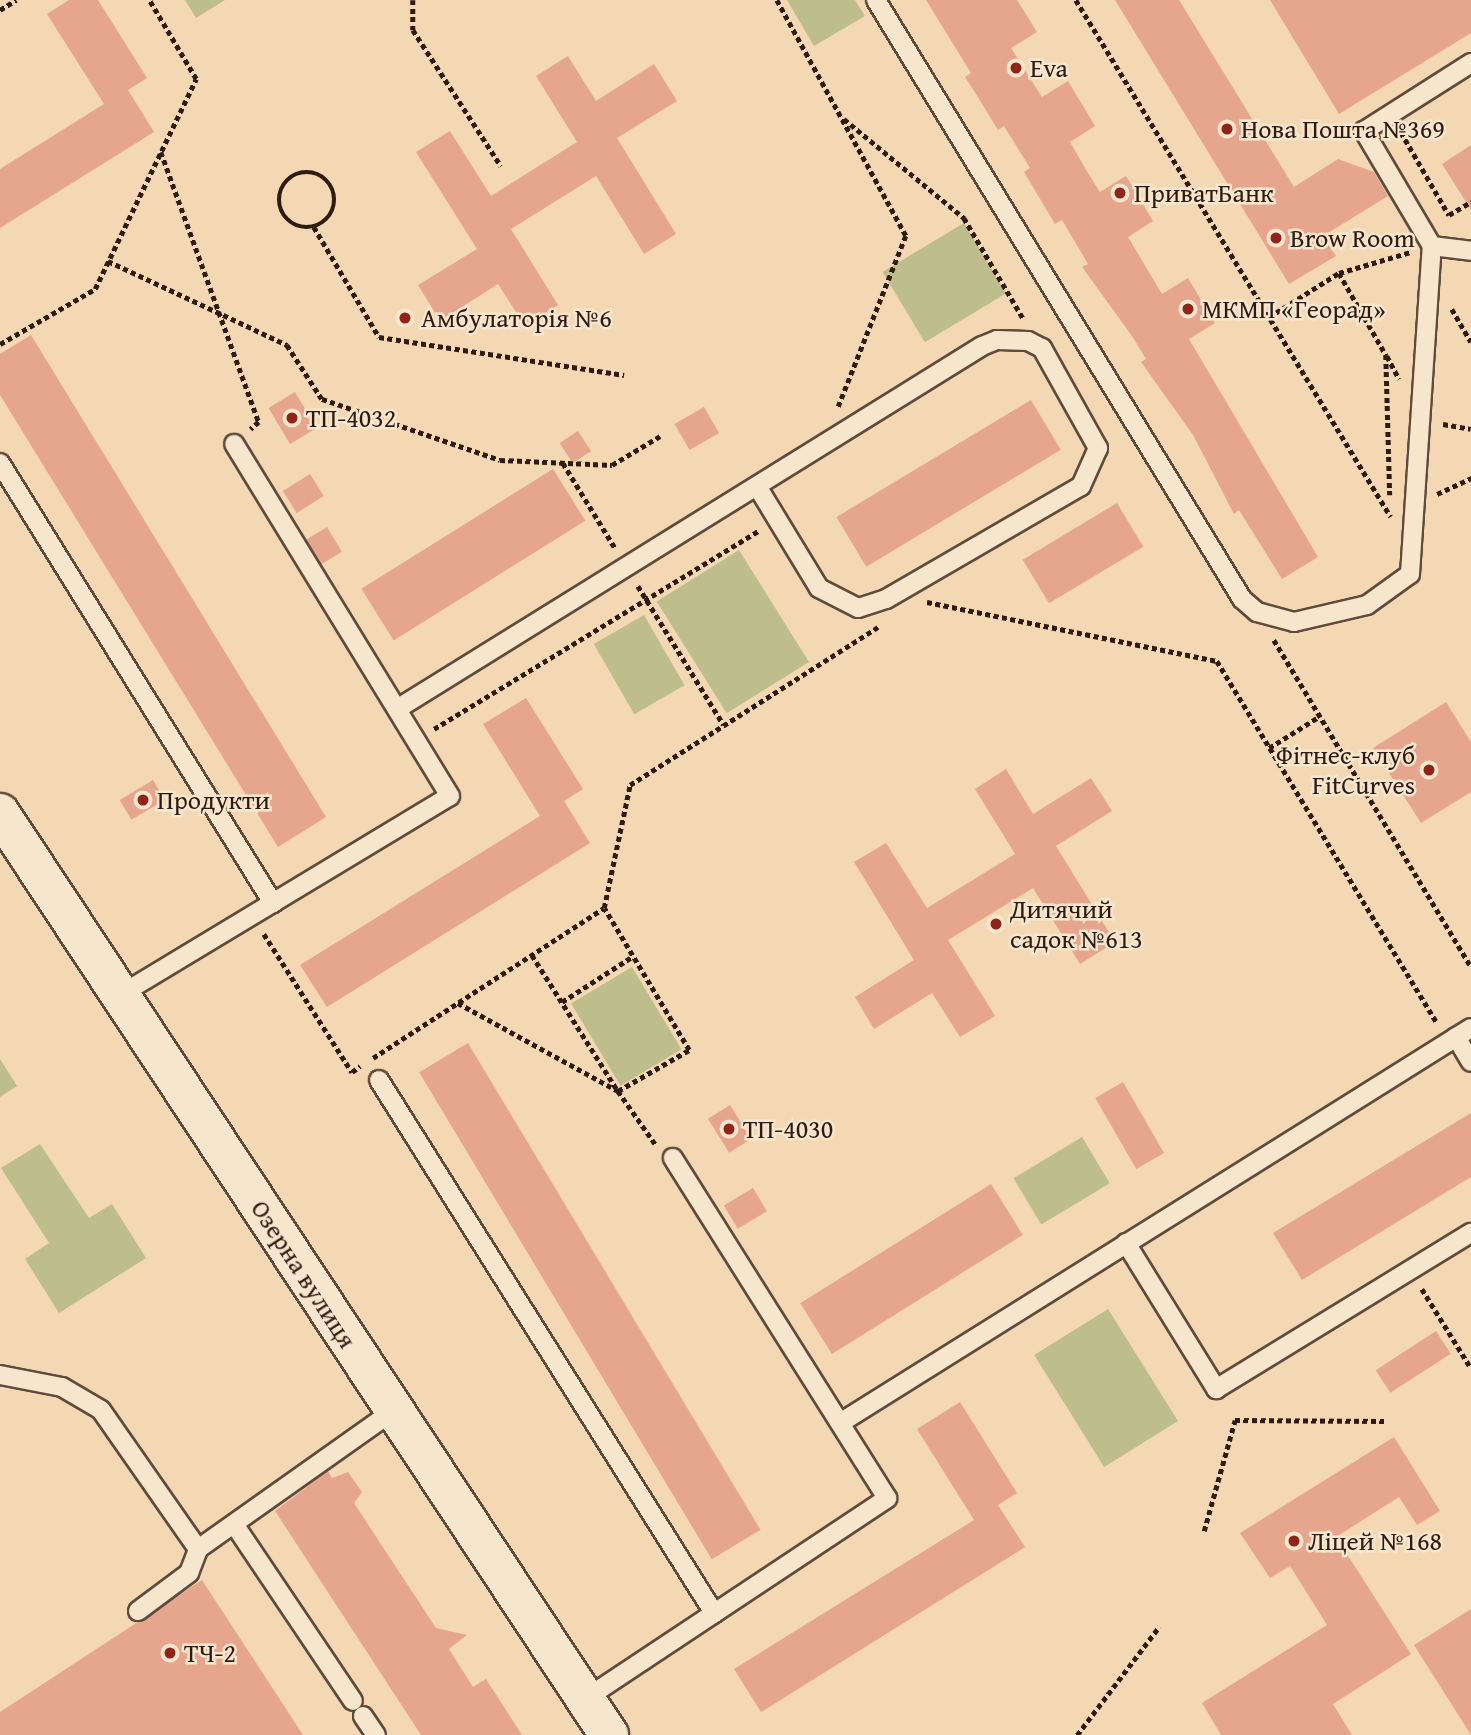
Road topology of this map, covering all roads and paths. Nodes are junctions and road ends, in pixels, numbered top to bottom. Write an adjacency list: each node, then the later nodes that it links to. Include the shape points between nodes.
1 (16, 0): 7 (path)
2 (149, 0): 11 (path, via 196,79)
3 (413, 0): 12 (path, via 412,30)
4 (778, 0): 9 (path)
5 (876, 0): 40 (lane, via 1242,599)
6 (1076, 0): 20 (path)
7 (0, 10)
8 (1471, 63): 15 (lane, via 1363,131)
9 (841, 117): 22 (path, via 964,218); 28 (path, via 906,236)
10 (1409, 123): 13 (path, via 1399,130 1449,215)
11 (161, 152): 17 (path); 19 (path)
12 (501, 166)
13 (1471, 202)
14 (314, 227): 14 (path, via 329,218 335,192 317,173 300,173 284,184 282,211 296,225); 23 (path, via 379,337)
15 (1432, 246): 16 (lane); 18 (path); 24 (lane)
16 (1471, 251)
17 (108, 261): 19 (path); 21 (path, via 95,289)
18 (1339, 273): 20 (path); 34 (path, via 1386,355)
19 (219, 314): 27 (path, via 259,422); 30 (path, via 287,345 323,399 499,460)
20 (1269, 317): 34 (path)
21 (0, 344)
22 (1042, 348): 28 (lane, via 1028,341 997,340); 38 (lane, via 1095,434 1091,476)
23 (624, 375)
24 (1422, 421): 25 (path); 33 (lane)
25 (1471, 429)
26 (660, 436): 30 (path, via 612,465)
27 (234, 444): 42 (lane)
28 (824, 445): 32 (lane)
29 (0, 463): 48 (lane)
30 (563, 463): 37 (path)
31 (1471, 478): 33 (path)
32 (757, 486): 35 (lane); 37 (lane)
33 (1418, 502): 36 (lane)
34 (1390, 516): 36 (path)
35 (777, 520): 38 (lane, via 830,599 858,608); 39 (path)
36 (1415, 556): 40 (lane, via 1410,574 1367,605 1294,622)
37 (626, 567): 39 (path); 42 (lane)
38 (892, 595): 46 (path, via 1217,661)
39 (646, 598): 44 (path); 45 (path)
40 (1256, 612): 43 (path)
41 (886, 623): 44 (path)
42 (397, 709): 45 (lane)
43 (1320, 716): 46 (path); 53 (path)
44 (724, 725): 49 (path, via 630,785)
45 (416, 741): 48 (lane, via 450,796)
46 (1269, 748): 57 (path)
47 (0, 813): 54 (street, Озерна вулиця)
48 (273, 903): 50 (lane)
49 (604, 908): 51 (path); 52 (path)
50 (252, 915): 54 (lane); 56 (path, via 352,1072)
51 (532, 955): 55 (path); 56 (path)
52 (634, 956): 55 (path); 60 (path, via 689,1050)
53 (1471, 966)
54 (120, 995): 67 (street, Озерна вулиця)
55 (562, 1002): 60 (path)
56 (458, 1003): 60 (path)
57 (1458, 1036): 58 (lane); 63 (lane)
58 (1471, 1062)
59 (379, 1080): 74 (lane)
60 (618, 1091): 61 (path)
61 (673, 1158): 69 (lane)
62 (1471, 1233): 64 (lane)
63 (1126, 1243): 64 (lane, via 1216,1389); 69 (lane)
64 (1411, 1270): 65 (path)
65 (1471, 1368)
66 (0, 1375): 72 (lane, via 62,1387 102,1410)
67 (394, 1410): 70 (lane); 76 (street, Озерна вулиця)
68 (1384, 1421): 71 (path, via 1235,1420)
69 (840, 1423): 74 (lane, via 887,1498)
70 (234, 1524): 72 (lane); 77 (lane)
71 (1204, 1531)
72 (198, 1549): 73 (lane, via 189,1573)
73 (138, 1611)
74 (714, 1613): 76 (lane)
75 (1159, 1627): 79 (path)
76 (585, 1699): 78 (street, Озерна вулиця)
77 (376, 1735)
78 (609, 1735)
79 (1077, 1735)

